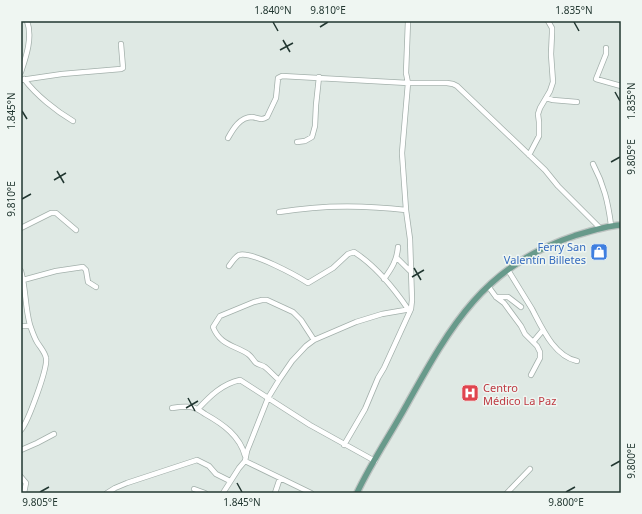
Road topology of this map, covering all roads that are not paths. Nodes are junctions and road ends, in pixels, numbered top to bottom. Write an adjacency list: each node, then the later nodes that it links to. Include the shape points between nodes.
1 (27, 21): 6 (street, via 28,49)
2 (408, 21): 9 (street)
3 (548, 21): 11 (street, via 552,28 553,82)
4 (121, 44): 8 (street, via 121,69)
5 (606, 48): 10 (street, via 596,79)
6 (21, 72)
7 (319, 77): 9 (street); 14 (street, via 279,77 276,98 267,118 250,118 240,122); 15 (street, via 312,137)
8 (22, 80): 13 (street)
9 (408, 83): 16 (street, via 457,86); 18 (street, via 402,147)
10 (621, 86)
11 (546, 98): 12 (street); 16 (street, via 538,114 539,136)
12 (577, 102)
13 (72, 121)
14 (228, 138)
15 (297, 142)
16 (529, 155): 23 (street)
17 (593, 164): 20 (street, via 606,194)
18 (406, 210): 19 (street, via 334,207); 30 (street, via 410,239)
19 (279, 212)
20 (611, 225): 21 (main road); 23 (main road)
21 (621, 225)
22 (21, 228): 24 (street, via 56,213)
23 (600, 228): 28 (main road, via 544,247)
24 (76, 230)
25 (398, 247): 26 (street)
26 (397, 258): 30 (street); 31 (street)
27 (228, 266): 31 (street, via 238,255 252,256 294,274 308,283 354,252)
28 (508, 270): 33 (main road); 41 (street)
29 (21, 271): 32 (street)
30 (410, 271): 38 (street, via 412,300)
31 (384, 279): 38 (street)
32 (23, 280): 34 (street, via 56,270 82,267 86,270 88,282); 35 (street)
33 (488, 286): 36 (street); 55 (main road, via 476,297 449,332)
34 (96, 287)
35 (23, 290): 40 (street)
36 (496, 297): 37 (street, via 508,298); 43 (street)
37 (521, 307)
38 (409, 309): 42 (street, via 356,322); 52 (street, via 365,409)
39 (21, 326): 40 (street)
40 (30, 326): 50 (street, via 47,360 41,384)
41 (543, 330): 43 (street); 44 (street, via 563,354)
42 (314, 340): 46 (street, via 292,361); 46 (street, via 293,312 267,300 254,302 218,317 213,327 215,334 229,345 249,355)
43 (533, 342): 45 (street, via 540,352 540,358)
44 (577, 361)
45 (531, 376)
46 (279, 380): 47 (street)
47 (268, 398): 49 (street, via 240,380 222,387); 52 (street); 54 (street)
48 (172, 408): 49 (street)
49 (198, 409): 54 (street, via 232,432 242,446)
50 (21, 430)
51 (54, 434): 53 (street)
52 (344, 445): 55 (street)
53 (21, 450)
54 (245, 460): 58 (street); 59 (street)
55 (375, 461): 67 (main road)
56 (530, 469): 68 (street)
57 (21, 477): 62 (street, via 26,483)
58 (280, 478): 65 (street); 66 (street)
59 (230, 481): 61 (street, via 197,460 127,483); 64 (street)
60 (194, 489): 63 (street)
61 (108, 492)
62 (24, 493)
63 (205, 493)
64 (223, 493)
65 (275, 493)
66 (311, 493)
67 (357, 493)
68 (507, 493)

